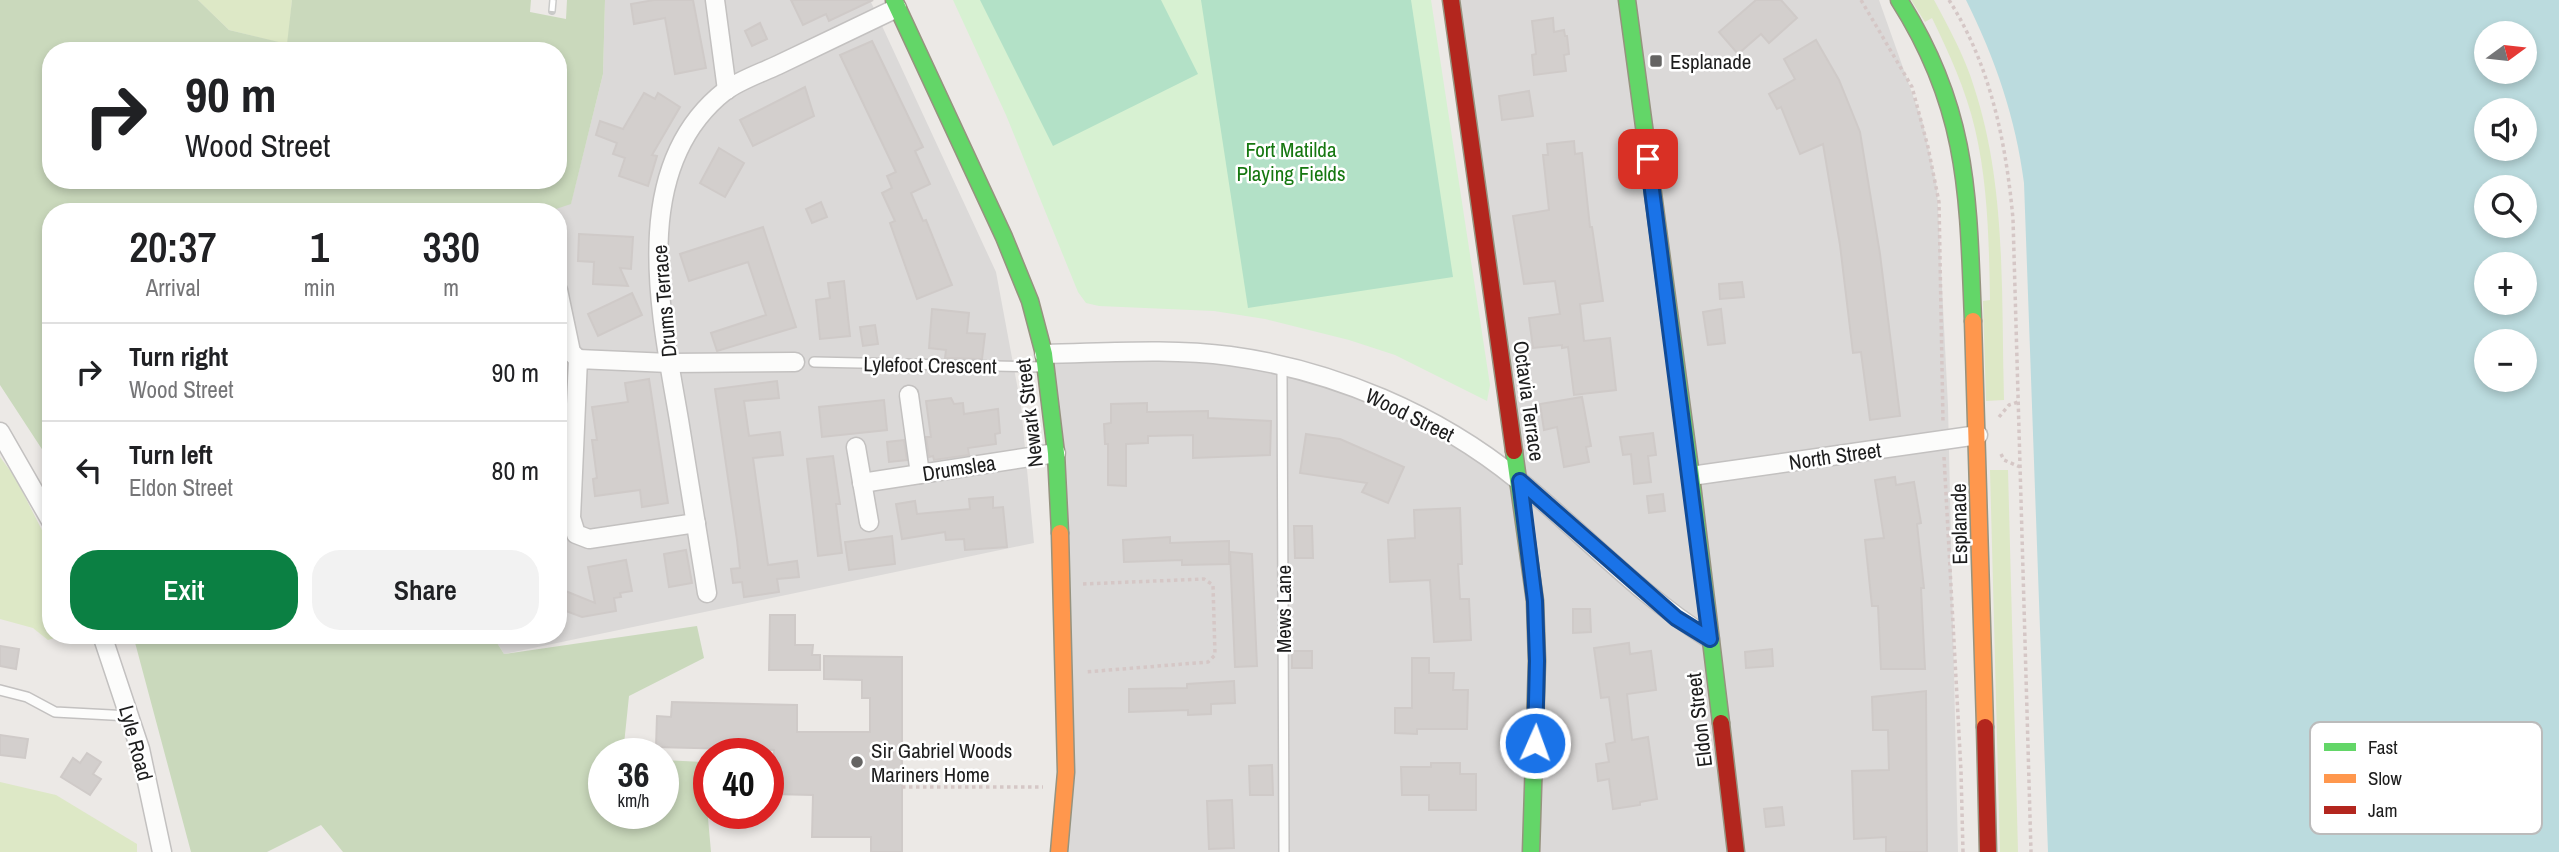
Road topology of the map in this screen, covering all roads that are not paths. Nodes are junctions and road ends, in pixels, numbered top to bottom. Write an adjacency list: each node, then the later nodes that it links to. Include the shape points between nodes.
1 (715, 0): 6 (street)
2 (1451, 0): 21 (street, Octavia Terrace)
3 (1627, 0): 20 (street, Eldon Street)
4 (1899, 0): 16 (street, Esplanade, via 1938,73 1966,179)
5 (895, 4): 6 (street, Drums Terrace); 9 (street, Newark Street, via 1004,237 1030,301)
6 (727, 90): 12 (street, Drums Terrace, via 689,130 672,164 662,204 657,244)
7 (567, 333): 8 (street, via 571,352)
8 (578, 359): 12 (street); 25 (street, via 571,518 576,534 589,539)
9 (1045, 360): 11 (lane, Lylefoot Crescent); 13 (street, Wood Street, via 1180,353); 18 (street, Newark Street)
10 (795, 362): 12 (street)
11 (814, 362)
12 (669, 363): 25 (street, Drums Terrace)
13 (1282, 366): 21 (street, Wood Street, via 1398,405 1475,448); 33 (lane, Mews Lane)
14 (909, 395): 19 (street)
15 (0, 432): 23 (street)
16 (1978, 435): 20 (street, North Street); 36 (street, Esplanade)
17 (856, 447): 22 (street)
18 (1056, 453): 19 (street, Drumslea); 32 (street, Newark Street, via 1065,674 1065,787)
19 (920, 474): 22 (street, Drumslea)
20 (1691, 476): 27 (street, Eldon Street)
21 (1520, 481): 27 (street, Wood Street, via 1676,618); 34 (street, Octavia Terrace, via 1535,601 1537,661)
22 (862, 483): 24 (street)
23 (42, 505)
24 (869, 522)
25 (696, 523): 26 (street, Drums Terrace)
26 (707, 593)
27 (1710, 639): 35 (street, Eldon Street)
28 (105, 644): 30 (street, Lyle Road)
29 (0, 690): 30 (lane, via 55,712)
30 (130, 716): 31 (street, Lyle Road)
31 (162, 852)
32 (1059, 852)
33 (1284, 852)
34 (1531, 852)
35 (1736, 852)
36 (1988, 852)

